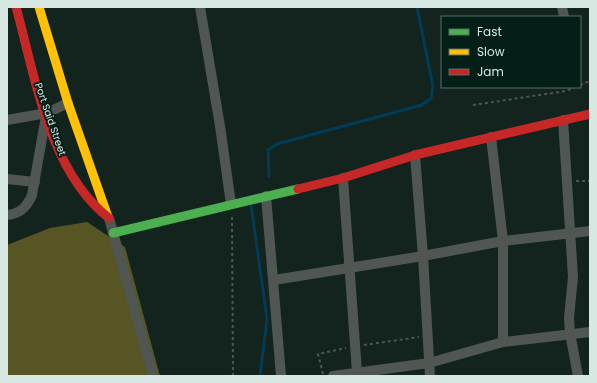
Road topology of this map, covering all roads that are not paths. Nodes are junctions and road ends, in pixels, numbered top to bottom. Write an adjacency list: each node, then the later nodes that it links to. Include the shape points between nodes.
1 (16, 7): 5 (street, Port Said Street)
2 (39, 7): 4 (street, Port Said Street)
3 (200, 7): 15 (street, via 222,132)
4 (68, 103): 5 (street); 17 (street, Port Said Street)
5 (47, 112): 7 (street); 13 (street); 17 (street, Port Said Street, via 60,150 79,187)
6 (590, 114): 8 (street)
7 (7, 120)
8 (563, 120): 9 (street); 20 (street)
9 (491, 137): 10 (street); 21 (street)
10 (415, 155): 11 (street); 22 (street)
11 (343, 178): 14 (street); 23 (street)
12 (7, 179): 13 (street)
13 (35, 182): 16 (street, via 28,204 21,211)
14 (266, 196): 15 (street); 24 (street)
15 (231, 204): 19 (street)
16 (7, 215)
17 (108, 218): 19 (street, Port Said Street)
18 (590, 230): 20 (street)
19 (113, 232): 30 (street, Port Said Street)
20 (570, 233): 21 (street); 26 (street, via 573,277)
21 (503, 241): 22 (street); 27 (street)
22 (423, 256): 23 (street); 28 (street)
23 (348, 268): 24 (street); 29 (street)
24 (274, 280): 31 (street)
25 (590, 332): 26 (street)
26 (570, 333): 27 (street); 34 (street)
27 (503, 342): 28 (street)
28 (429, 363): 29 (street); 33 (street)
29 (357, 372): 32 (street)
30 (153, 376)
31 (281, 376)
32 (333, 376)
33 (430, 376)
34 (578, 376)

